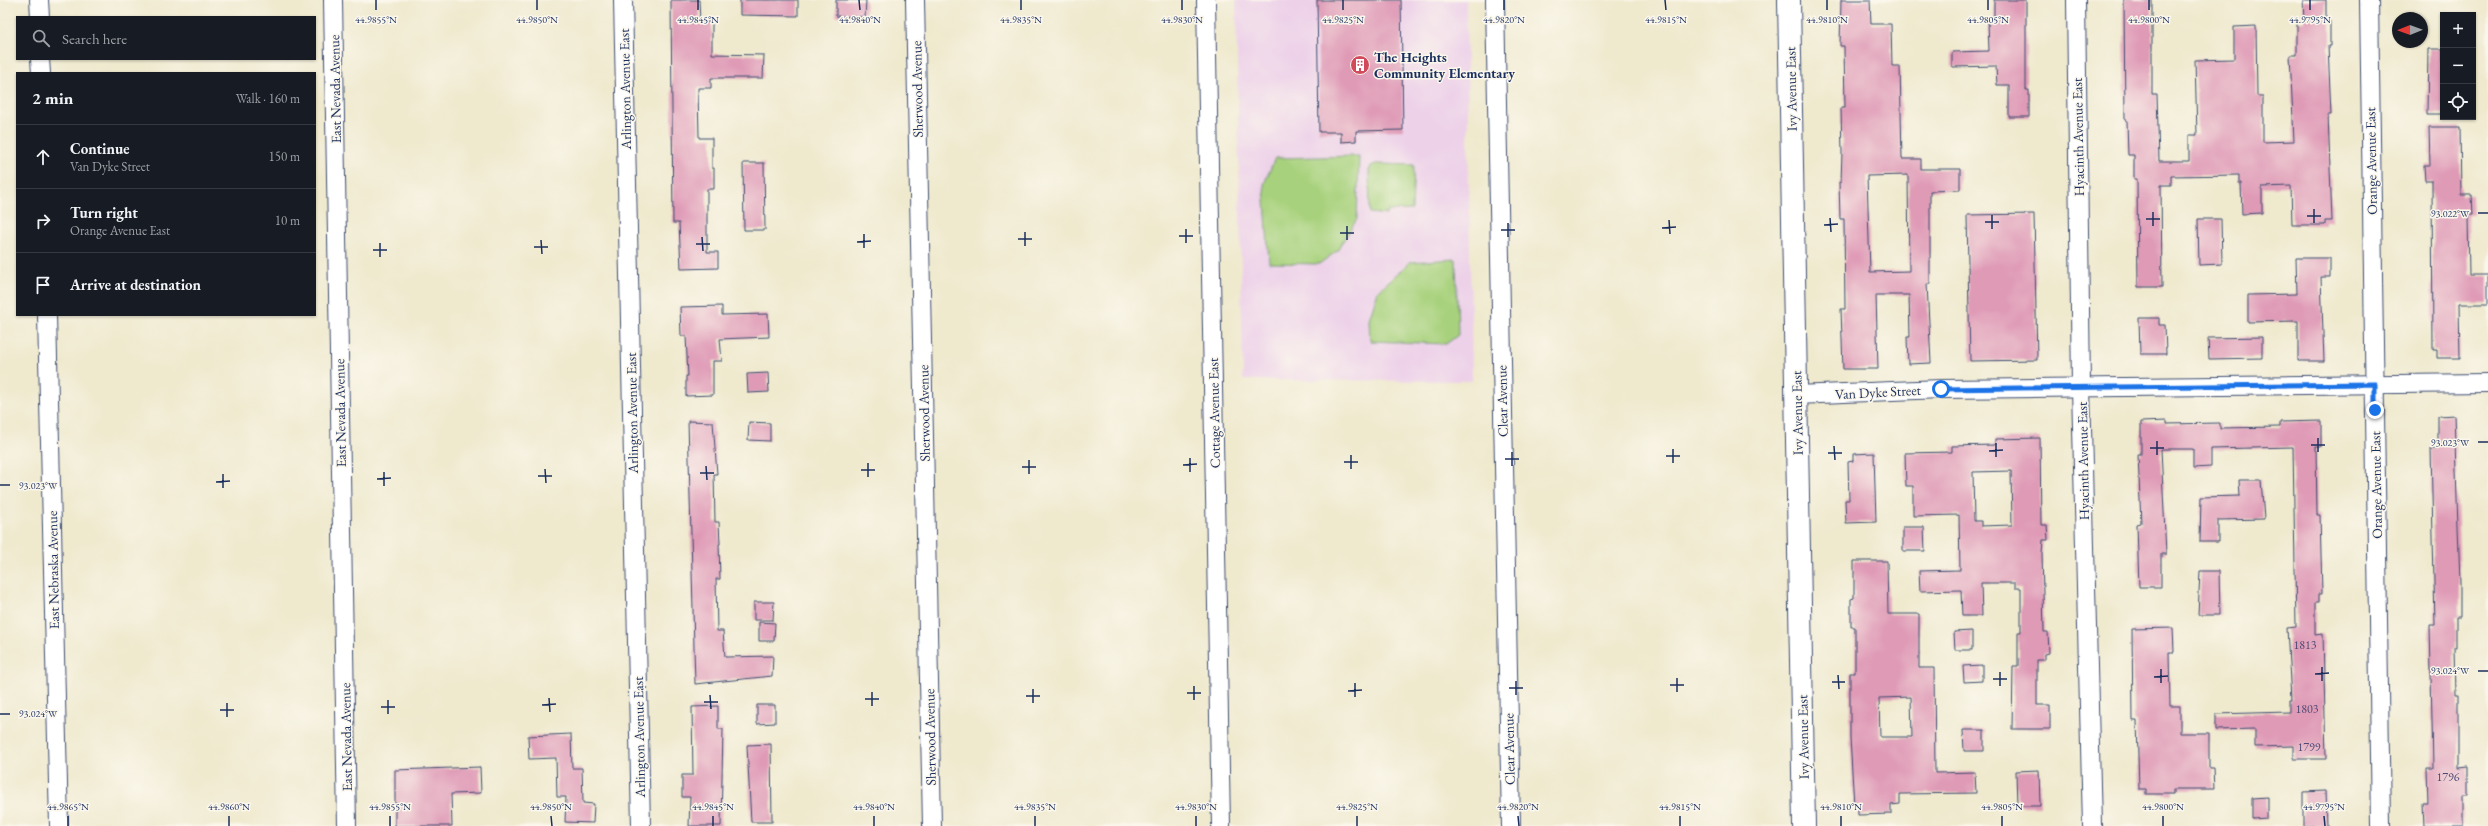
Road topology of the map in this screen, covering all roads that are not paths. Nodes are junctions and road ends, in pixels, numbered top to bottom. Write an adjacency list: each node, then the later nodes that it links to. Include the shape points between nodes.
1 (39, 0): 10 (street)
2 (333, 0): 19 (street, East Nevada Avenue)
3 (623, 0): 20 (street, Arlington Avenue East)
4 (915, 0): 21 (street, Sherwood Avenue)
5 (1206, 0): 22 (street, Cottage Avenue East)
6 (1495, 0): 23 (street, Clear Avenue)
7 (1789, 0): 17 (street, Ivy Avenue East)
8 (2076, 0): 16 (street, Hyacinth Avenue East)
9 (2369, 0): 15 (street, Orange Avenue East)
10 (40, 16)
11 (40, 60): 12 (street)
12 (41, 72)
13 (46, 316): 18 (street, East Nebraska Avenue)
14 (2488, 383): 15 (street, Van Dyke Street)
15 (2375, 384): 16 (street, Van Dyke Street); 26 (street, Orange Avenue East)
16 (2081, 387): 17 (street, Van Dyke Street); 25 (street, Hyacinth Avenue East)
17 (1796, 395): 24 (street, Ivy Avenue East)
18 (58, 826)
19 (347, 826)
20 (641, 826)
21 (932, 826)
22 (1221, 826)
23 (1511, 826)
24 (1804, 826)
25 (2092, 826)
26 (2381, 826)

